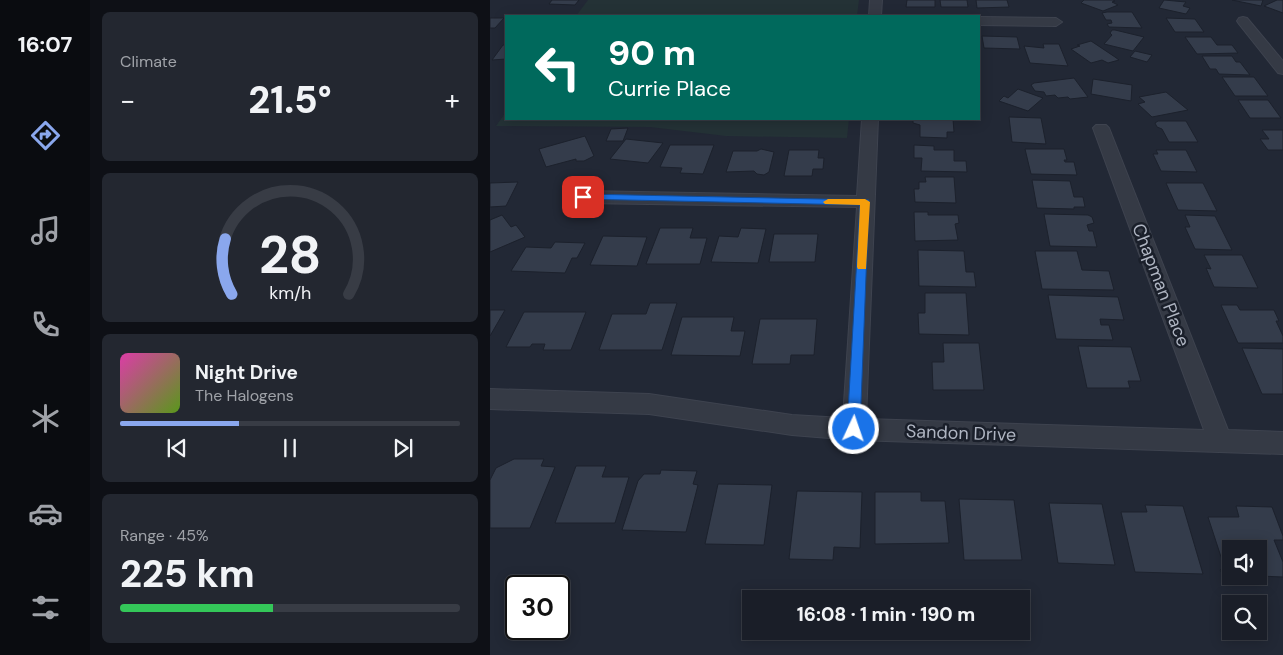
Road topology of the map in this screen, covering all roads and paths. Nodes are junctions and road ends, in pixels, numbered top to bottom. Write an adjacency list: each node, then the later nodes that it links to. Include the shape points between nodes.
1 (876, 0): 2 (street)
2 (875, 15)
3 (980, 21): 5 (street)
4 (1243, 21): 6 (street)
5 (1056, 22)
6 (1283, 70)
7 (870, 120): 10 (street)
8 (1101, 128): 13 (street, Chapman Place)
9 (583, 197): 10 (street)
10 (865, 202): 12 (street)
11 (490, 399): 12 (street, Sandon Drive, via 649,404 792,425)
12 (854, 429): 13 (street, Sandon Drive)
13 (1220, 441): 14 (street, Sandon Drive)
14 (1283, 443)

